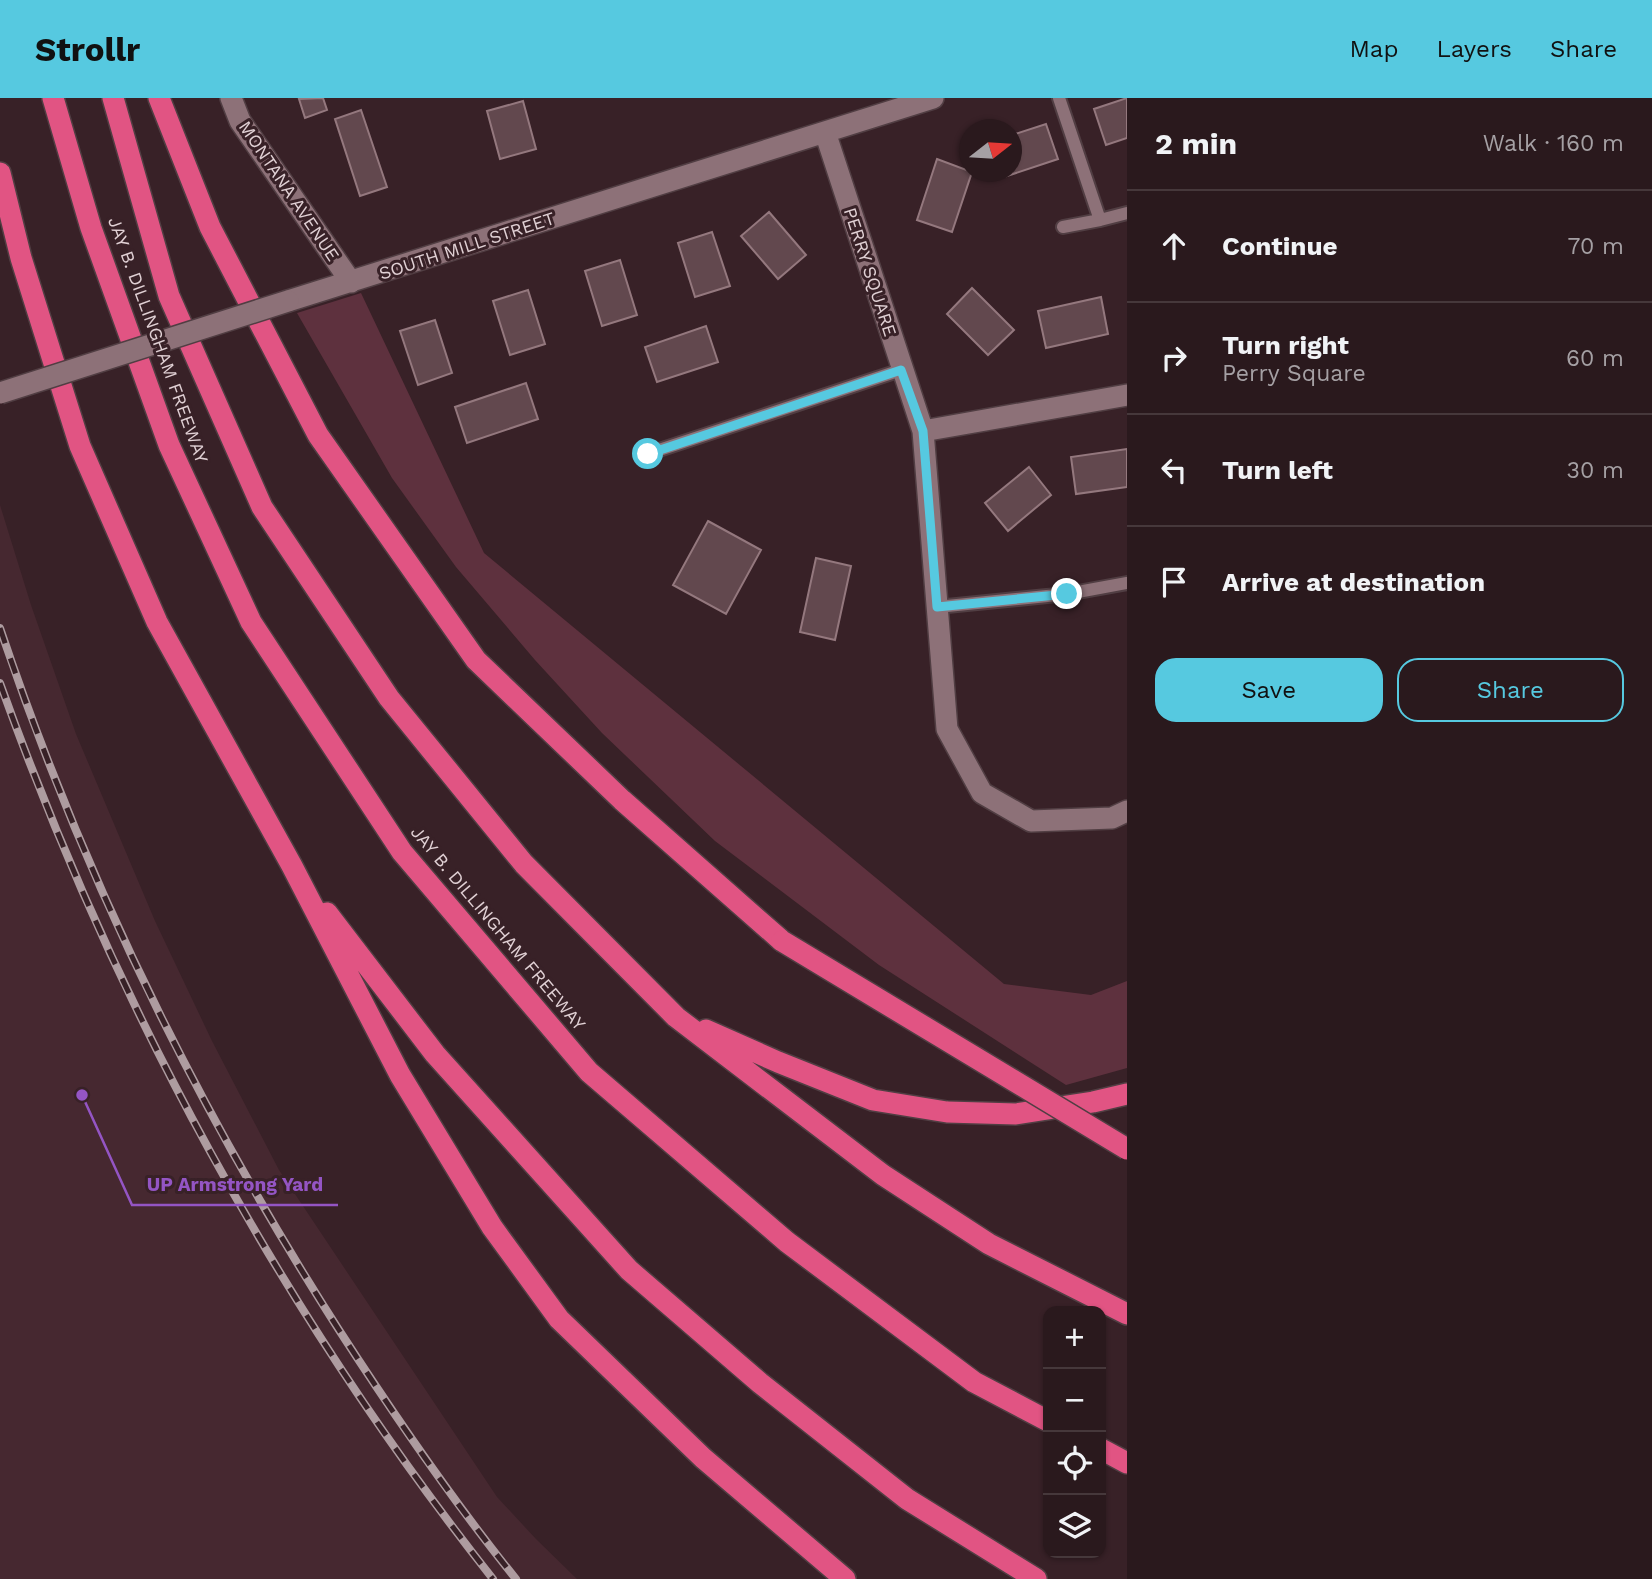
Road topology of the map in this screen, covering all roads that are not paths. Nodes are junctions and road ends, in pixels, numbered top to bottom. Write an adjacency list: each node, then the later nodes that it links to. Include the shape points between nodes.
1 (53, 98): 26 (highway, JAY B. DILLINGHAM FREEWAY, via 91,228 169,445 233,584 251,622 402,852 589,1072 787,1242 974,1382)
2 (113, 98): 22 (highway, via 169,296 262,507 389,698 524,864)
3 (159, 98): 24 (highway, bridge, via 210,226 318,435 476,660 622,800 782,940)
4 (231, 98): 12 (street, MONTANA AVENUE, via 240,121)
5 (933, 98): 7 (street, SOUTH MILL STREET)
6 (1059, 98): 10 (lane)
7 (825, 132): 12 (street, SOUTH MILL STREET); 13 (street, PERRY SQUARE)
8 (0, 173): 21 (highway, via 21,258 80,446 157,622)
9 (1127, 213): 10 (lane)
10 (1100, 220): 11 (lane)
11 (1063, 227)
12 (351, 282): 14 (street, SOUTH MILL STREET, bridge)
13 (901, 370): 16 (street, PERRY SQUARE); 17 (lane)
14 (0, 393)
15 (1127, 395): 16 (street)
16 (923, 431): 19 (street, PERRY SQUARE)
17 (648, 454)
18 (1127, 583): 19 (lane)
19 (937, 607): 20 (street, PERRY SQUARE, via 947,729 982,793 1031,821 1112,818)
20 (1127, 811)
21 (292, 866): 29 (highway, via 400,1075 492,1227 559,1319 703,1458); 30 (highway, via 435,1054 629,1270 760,1383 907,1499)
22 (676, 1017): 23 (highway, via 873,1100 947,1112 1016,1114); 25 (highway, via 883,1175 989,1244)
23 (1127, 1094)
24 (1127, 1149)
25 (1127, 1314)
26 (1043, 1418)
27 (1106, 1452): 28 (highway)
28 (1127, 1463)
29 (845, 1579)
30 (1037, 1579)

